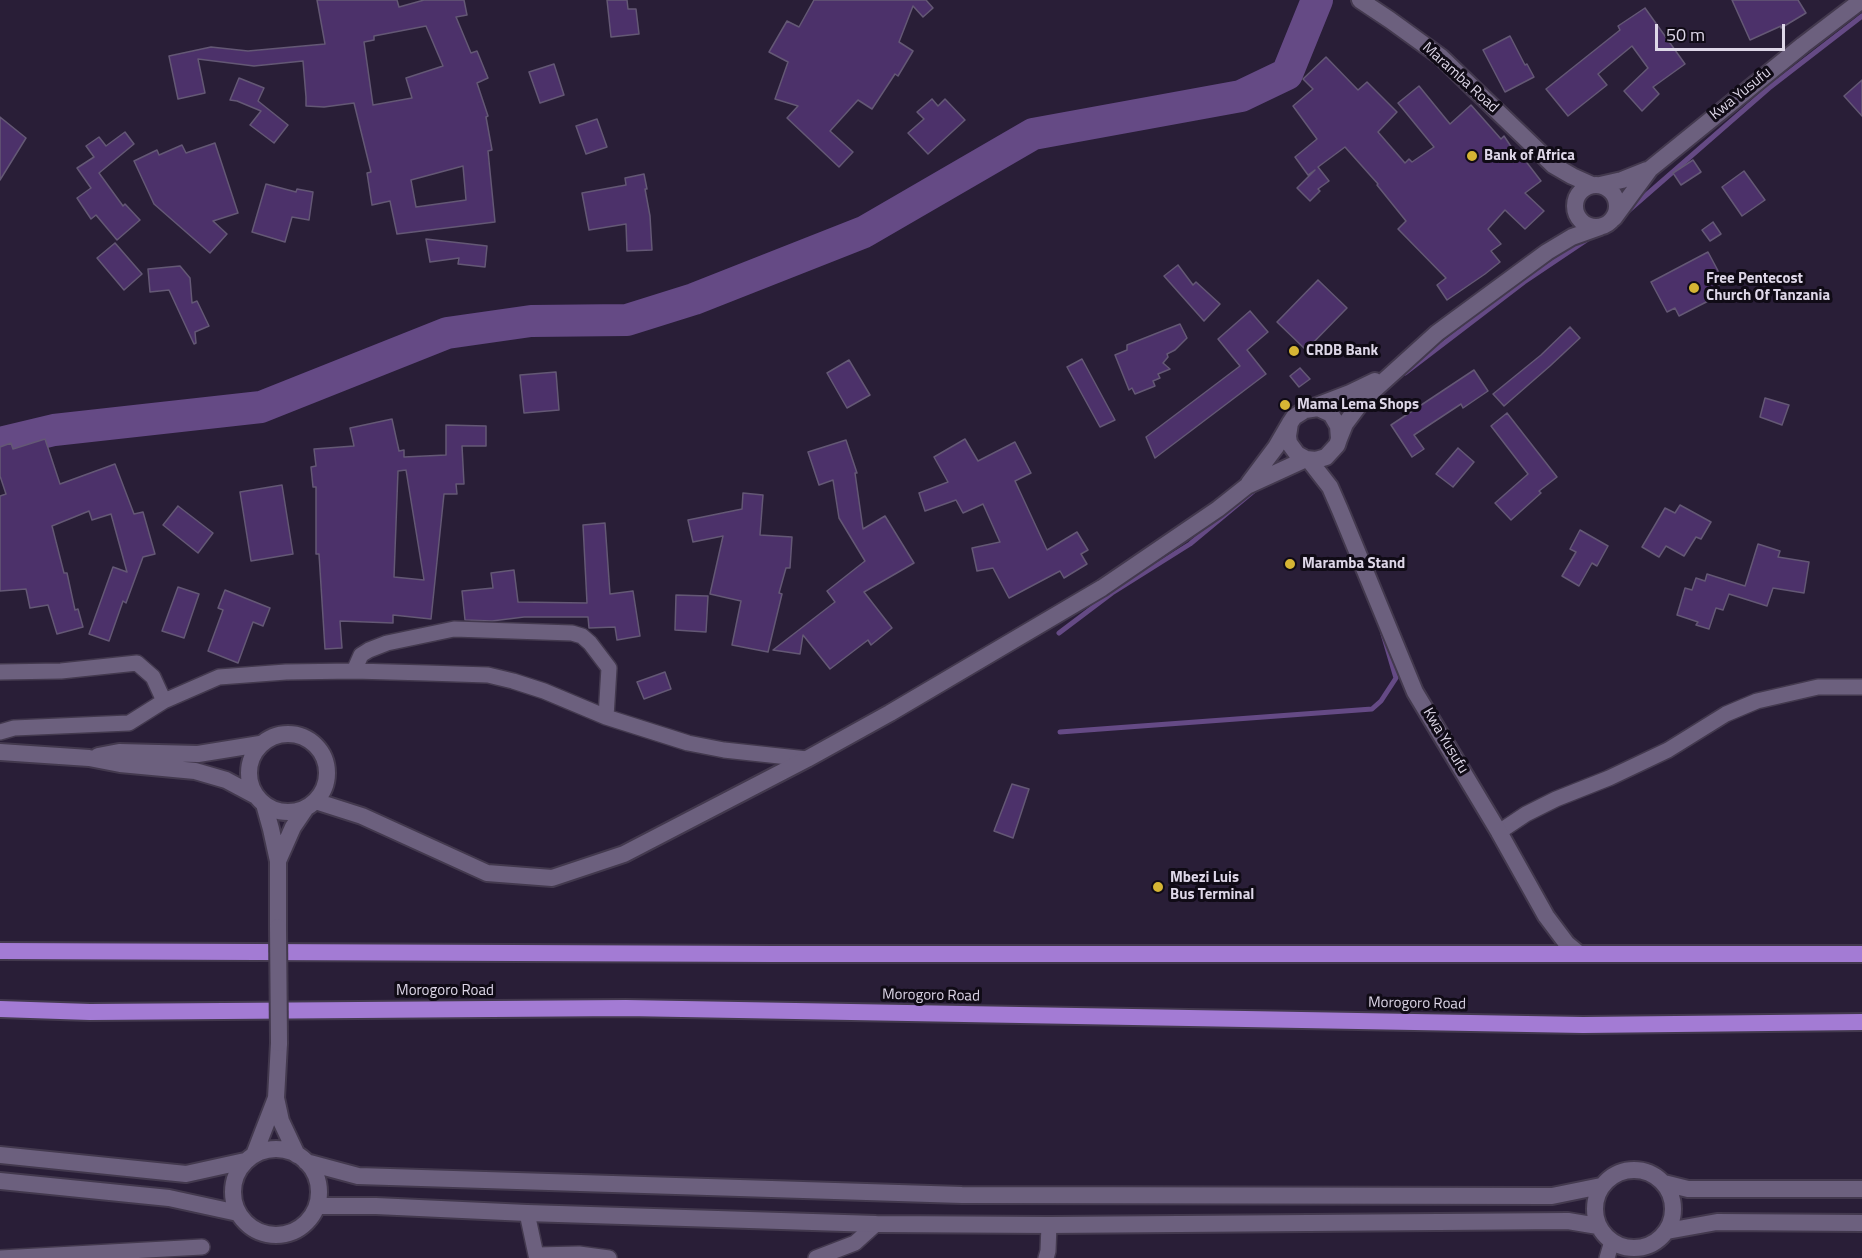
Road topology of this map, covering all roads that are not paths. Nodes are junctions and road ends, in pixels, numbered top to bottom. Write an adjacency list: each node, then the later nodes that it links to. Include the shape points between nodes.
1 (1360, 0): 3 (street, Maramba Road, via 1441,57)
2 (1862, 0): 4 (street, Kwa Yusufu)
3 (1554, 165): 5 (street, Maramba Road); 6 (street, Maramba Road)
4 (1650, 169): 5 (street, Kwa Yusufu); 7 (street, Kwa Yusufu)
5 (1596, 185): 6 (street, via 1578,194); 7 (street, via 1608,188 1617,202 1617,210)
6 (1575, 206): 7 (street, via 1584,224 1592,227); 8 (street, Kwa Yusufu)
7 (1607, 223): 8 (street, Kwa Yusufu)
8 (1547, 252): 9 (street, Kwa Yusufu, via 1437,333)
9 (1395, 370): 10 (street, Kwa Yusufu); 12 (street, Kwa Yusufu, via 1352,413)
10 (1311, 408): 11 (street); 12 (street, via 1331,414 1338,426)
11 (1290, 423): 13 (street, via 1289,443); 14 (street)
12 (1338, 442): 13 (street, via 1326,457); 15 (street, Kwa Yusufu, via 1333,475)
13 (1307, 459): 14 (street); 15 (street, Kwa Yusufu, via 1330,487)
14 (1247, 486): 25 (street, via 1102,588)
15 (1340, 510): 28 (street, Kwa Yusufu, via 1415,692)
16 (354, 671): 19 (street, via 219,677); 20 (street, via 488,675 544,691); 20 (street, via 361,655 369,650 454,629 572,633 590,643 609,668)
17 (0, 672): 19 (street, via 61,671 137,663 153,677)
18 (1862, 687): 28 (street, via 1818,687 1757,701 1726,714 1668,750 1526,814)
19 (164, 701): 21 (street, via 129,723 14,728)
20 (606, 717): 25 (street, via 711,748)
21 (0, 732)
22 (260, 744): 24 (street, via 198,754 119,752); 26 (street, via 253,753 248,775); 27 (street, via 291,733 320,750 325,760 326,782)
23 (0, 752): 24 (street)
24 (89, 758): 26 (street, via 195,771 226,780)
25 (807, 759): 27 (street, via 624,854 552,878 488,873 362,816)
26 (260, 800): 27 (street, via 273,810 284,812 296,812); 29 (street, via 272,829)
27 (311, 804): 29 (street, via 293,827)
28 (1499, 832): 31 (street, Kwa Yusufu, via 1546,916 1567,944)
29 (278, 861): 35 (street, bridge)
30 (0, 951): 31 (highway)
31 (1580, 954): 32 (highway)
32 (1862, 954)
33 (0, 1009): 34 (highway, Morogoro Road, via 102,1012 626,1008 1583,1025)
34 (1862, 1022)
35 (276, 1098): 37 (street); 38 (street, via 281,1121)
36 (0, 1155): 37 (street, via 186,1174)
37 (250, 1158): 38 (street, via 276,1149); 44 (street, via 234,1180)
38 (302, 1158): 41 (street, via 358,1176 962,1195 1552,1196); 43 (street, via 318,1181)
39 (0, 1181): 44 (street, via 169,1198)
40 (1664, 1183): 41 (street, via 1637,1169 1617,1173); 42 (street, via 1688,1189); 50 (street, via 1673,1202)
41 (1601, 1186): 49 (street, via 1594,1206)
42 (1862, 1189)
43 (317, 1206): 44 (street, via 306,1223 275,1235 254,1229); 45 (street)
44 (238, 1213)
45 (527, 1213): 47 (street); 53 (street, via 536,1255)
46 (1862, 1223): 50 (street, via 1717,1222)
47 (876, 1224): 48 (street); 56 (street, via 855,1243)
48 (1049, 1225): 49 (street, via 1568,1221); 57 (street)
49 (1598, 1226): 51 (street)
50 (1667, 1231): 51 (street, via 1660,1239 1641,1247 1621,1246)
51 (1612, 1241): 58 (street)
52 (202, 1247): 54 (street)
53 (560, 1256): 55 (street)
54 (0, 1257)
55 (609, 1258)
56 (816, 1258)
57 (1046, 1258)
58 (1606, 1258)

